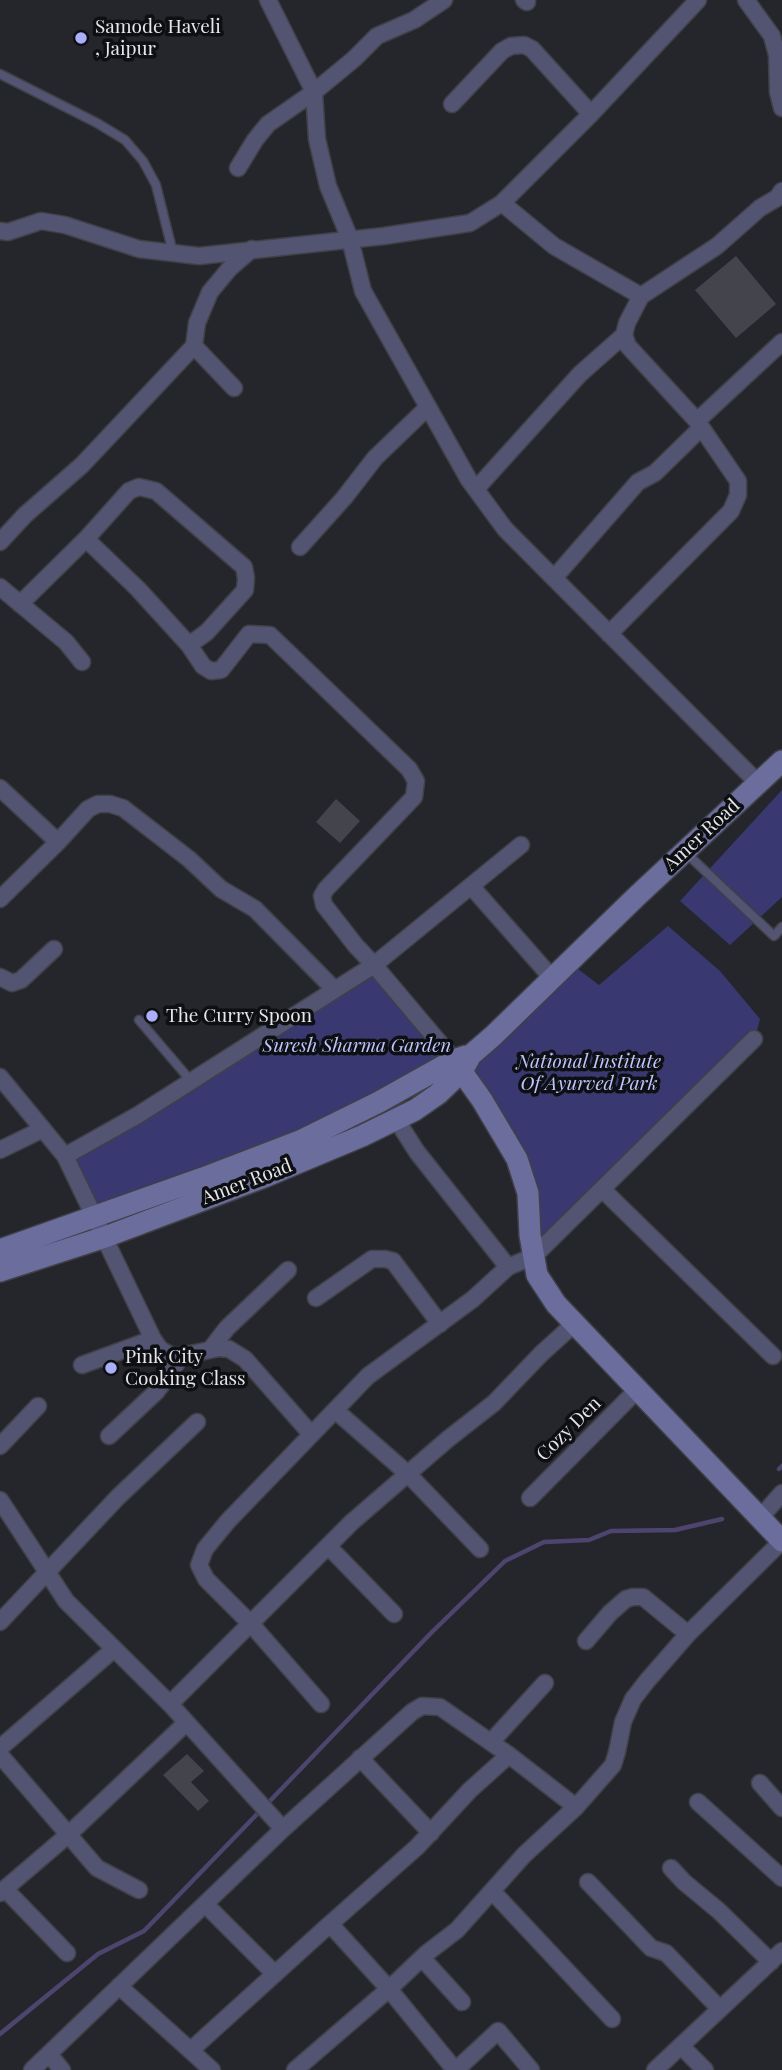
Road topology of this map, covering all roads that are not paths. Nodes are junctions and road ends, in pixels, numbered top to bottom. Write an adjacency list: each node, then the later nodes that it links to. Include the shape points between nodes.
1 (268, 0): 7 (street)
2 (444, 0): 7 (street, via 377,36)
3 (698, 0): 10 (street)
4 (746, 0): 6 (street, via 772,36)
5 (0, 74): 17 (lane, via 125,140 156,185)
6 (780, 81): 9 (street)
7 (314, 92): 11 (street, via 268,124); 15 (street, via 317,139 328,186)
8 (452, 104): 10 (street, via 502,51 524,45)
9 (782, 108)
10 (591, 114): 13 (street)
11 (238, 168)
12 (782, 191): 18 (street, via 718,246)
13 (502, 203): 15 (street, via 470,223); 18 (street, via 554,246)
14 (0, 232): 17 (street, via 41,221 139,249)
15 (350, 239): 16 (street); 23 (street, via 363,291)
16 (252, 249): 17 (street, via 199,256); 21 (street, via 210,292 197,323)
17 (173, 253)
18 (641, 296): 19 (street)
19 (624, 335): 24 (street, via 628,346); 25 (street, via 580,374)
20 (782, 342): 24 (street)
21 (194, 346): 22 (street); 27 (street)
22 (234, 388)
23 (428, 407): 25 (street); 28 (street, via 375,458)
24 (699, 424): 29 (street, via 655,473 638,482); 32 (street, via 738,481 738,495 731,511)
25 (476, 489): 29 (street, via 505,529)
26 (86, 538): 31 (street); 33 (street); 33 (street, via 129,491 139,487 156,491 244,567 245,590)
27 (0, 542)
28 (300, 547)
29 (554, 578): 32 (street)
30 (0, 587): 31 (street)
31 (20, 604): 34 (street, via 66,642)
32 (610, 634): 36 (street)
33 (189, 645): 45 (street, via 203,666 221,670 248,634 270,635 409,769 416,781 414,797 322,896 324,905)
34 (82, 662)
35 (782, 761): 36 (main road, Amer Road)
36 (758, 783): 40 (main road, Amer Road)
37 (3, 796): 38 (street)
38 (58, 842): 42 (street); 48 (street, via 88,809 98,804 123,808 221,889 255,909)
39 (522, 845): 41 (street)
40 (685, 852): 43 (lane, via 774,936); 47 (main road, Amer Road)
41 (471, 886): 45 (street); 47 (street)
42 (0, 899)
43 (782, 927)
44 (54, 949): 46 (street, via 21,980 12,983)
45 (374, 965): 48 (street); 51 (street)
46 (0, 977)
47 (552, 978): 51 (main road, Amer Road)
48 (335, 990): 52 (street)
49 (139, 1020): 52 (lane)
50 (754, 1039): 58 (street)
51 (462, 1062): 54 (main road, Amer Road, via 438,1094); 59 (main road, Amer Road, via 302,1140); 62 (main road, via 517,1159 528,1193)
52 (191, 1081): 57 (street)
53 (3, 1086): 55 (street)
54 (396, 1119): 60 (main road, Amer Road, via 276,1172); 63 (street)
55 (43, 1129): 56 (street); 57 (street)
56 (0, 1150)
57 (65, 1156): 59 (street)
58 (602, 1189): 62 (street); 72 (street)
59 (95, 1217): 60 (street); 61 (main road, Amer Road)
60 (105, 1237): 65 (main road, Amer Road); 69 (street)
61 (0, 1250)
62 (534, 1256): 63 (street); 68 (main road, via 537,1275)
63 (508, 1267): 67 (street)
64 (288, 1270): 70 (street)
65 (0, 1271)
66 (316, 1297): 67 (street, via 372,1259 385,1259 393,1261)
67 (440, 1324): 76 (street, via 368,1377)
68 (574, 1324): 74 (main road); 81 (street, via 494,1403)
69 (153, 1339): 71 (street, via 160,1349); 73 (street)
70 (210, 1350): 71 (street); 78 (street, via 229,1349 245,1359)
71 (181, 1356): 79 (street, via 156,1392)
72 (774, 1356)
73 (82, 1365)
74 (637, 1390): 83 (street, Cozy Den); 85 (main road)
75 (38, 1406): 80 (street)
76 (335, 1409): 78 (street); 81 (street)
77 (197, 1422): 89 (street)
78 (312, 1434): 92 (street, via 228,1521 205,1549 199,1565 206,1579)
79 (109, 1436)
80 (0, 1446)
81 (408, 1474): 87 (street); 88 (street)
82 (782, 1493): 85 (street)
83 (530, 1497)
84 (3, 1510): 89 (street)
85 (756, 1514): 86 (main road)
86 (782, 1541): 93 (street)
87 (328, 1546): 90 (street); 92 (street)
88 (480, 1549)
89 (47, 1572): 91 (street); 95 (street, via 66,1601)
90 (394, 1614)
91 (0, 1622)
92 (251, 1624): 97 (street); 98 (street)
93 (688, 1634): 94 (street, via 643,1597 633,1597 610,1613); 106 (street, via 633,1699 613,1765)
94 (586, 1641)
95 (114, 1649): 97 (street); 102 (street)
96 (545, 1683): 100 (street)
97 (170, 1704): 99 (street)
98 (321, 1704)
99 (186, 1723): 108 (street); 110 (street)
100 (491, 1742): 101 (street); 103 (street, via 440,1707 422,1706)
101 (509, 1755): 106 (street); 109 (street)
102 (1, 1757): 110 (street)
103 (360, 1759): 108 (street); 109 (street)
104 (760, 1783): 107 (street)
105 (698, 1802): 112 (street)
106 (576, 1807): 116 (street)
107 (782, 1808)
108 (283, 1829): 117 (street)
109 (430, 1833): 118 (street)
110 (69, 1834): 114 (street); 115 (street, via 97,1868)
111 (671, 1868): 120 (street)
112 (782, 1878)
113 (588, 1882): 126 (street, via 650,1948 666,1953)
114 (3, 1891): 119 (street)
115 (139, 1891)
116 (492, 1891): 121 (street, via 457,1930); 127 (street)
117 (205, 1904): 122 (street); 123 (street)
118 (330, 1924): 122 (street); 124 (street)
119 (67, 1953)
120 (777, 1957): 126 (street)
121 (422, 1958): 124 (street); 125 (street)
122 (275, 1974): 129 (street)
123 (119, 1986): 129 (street); 130 (street)
124 (389, 1989): 134 (street); 135 (street)
125 (462, 2002)
126 (720, 2009): 128 (street)
127 (612, 2019)
128 (681, 2046): 137 (street); 138 (street)
129 (191, 2050): 133 (street)
130 (49, 2054): 131 (street); 132 (street)
131 (32, 2070)
132 (62, 2070)
133 (212, 2070)
134 (295, 2070)
135 (456, 2070): 136 (street, via 498,2031)
136 (531, 2070)
137 (655, 2070)
138 (705, 2070)

